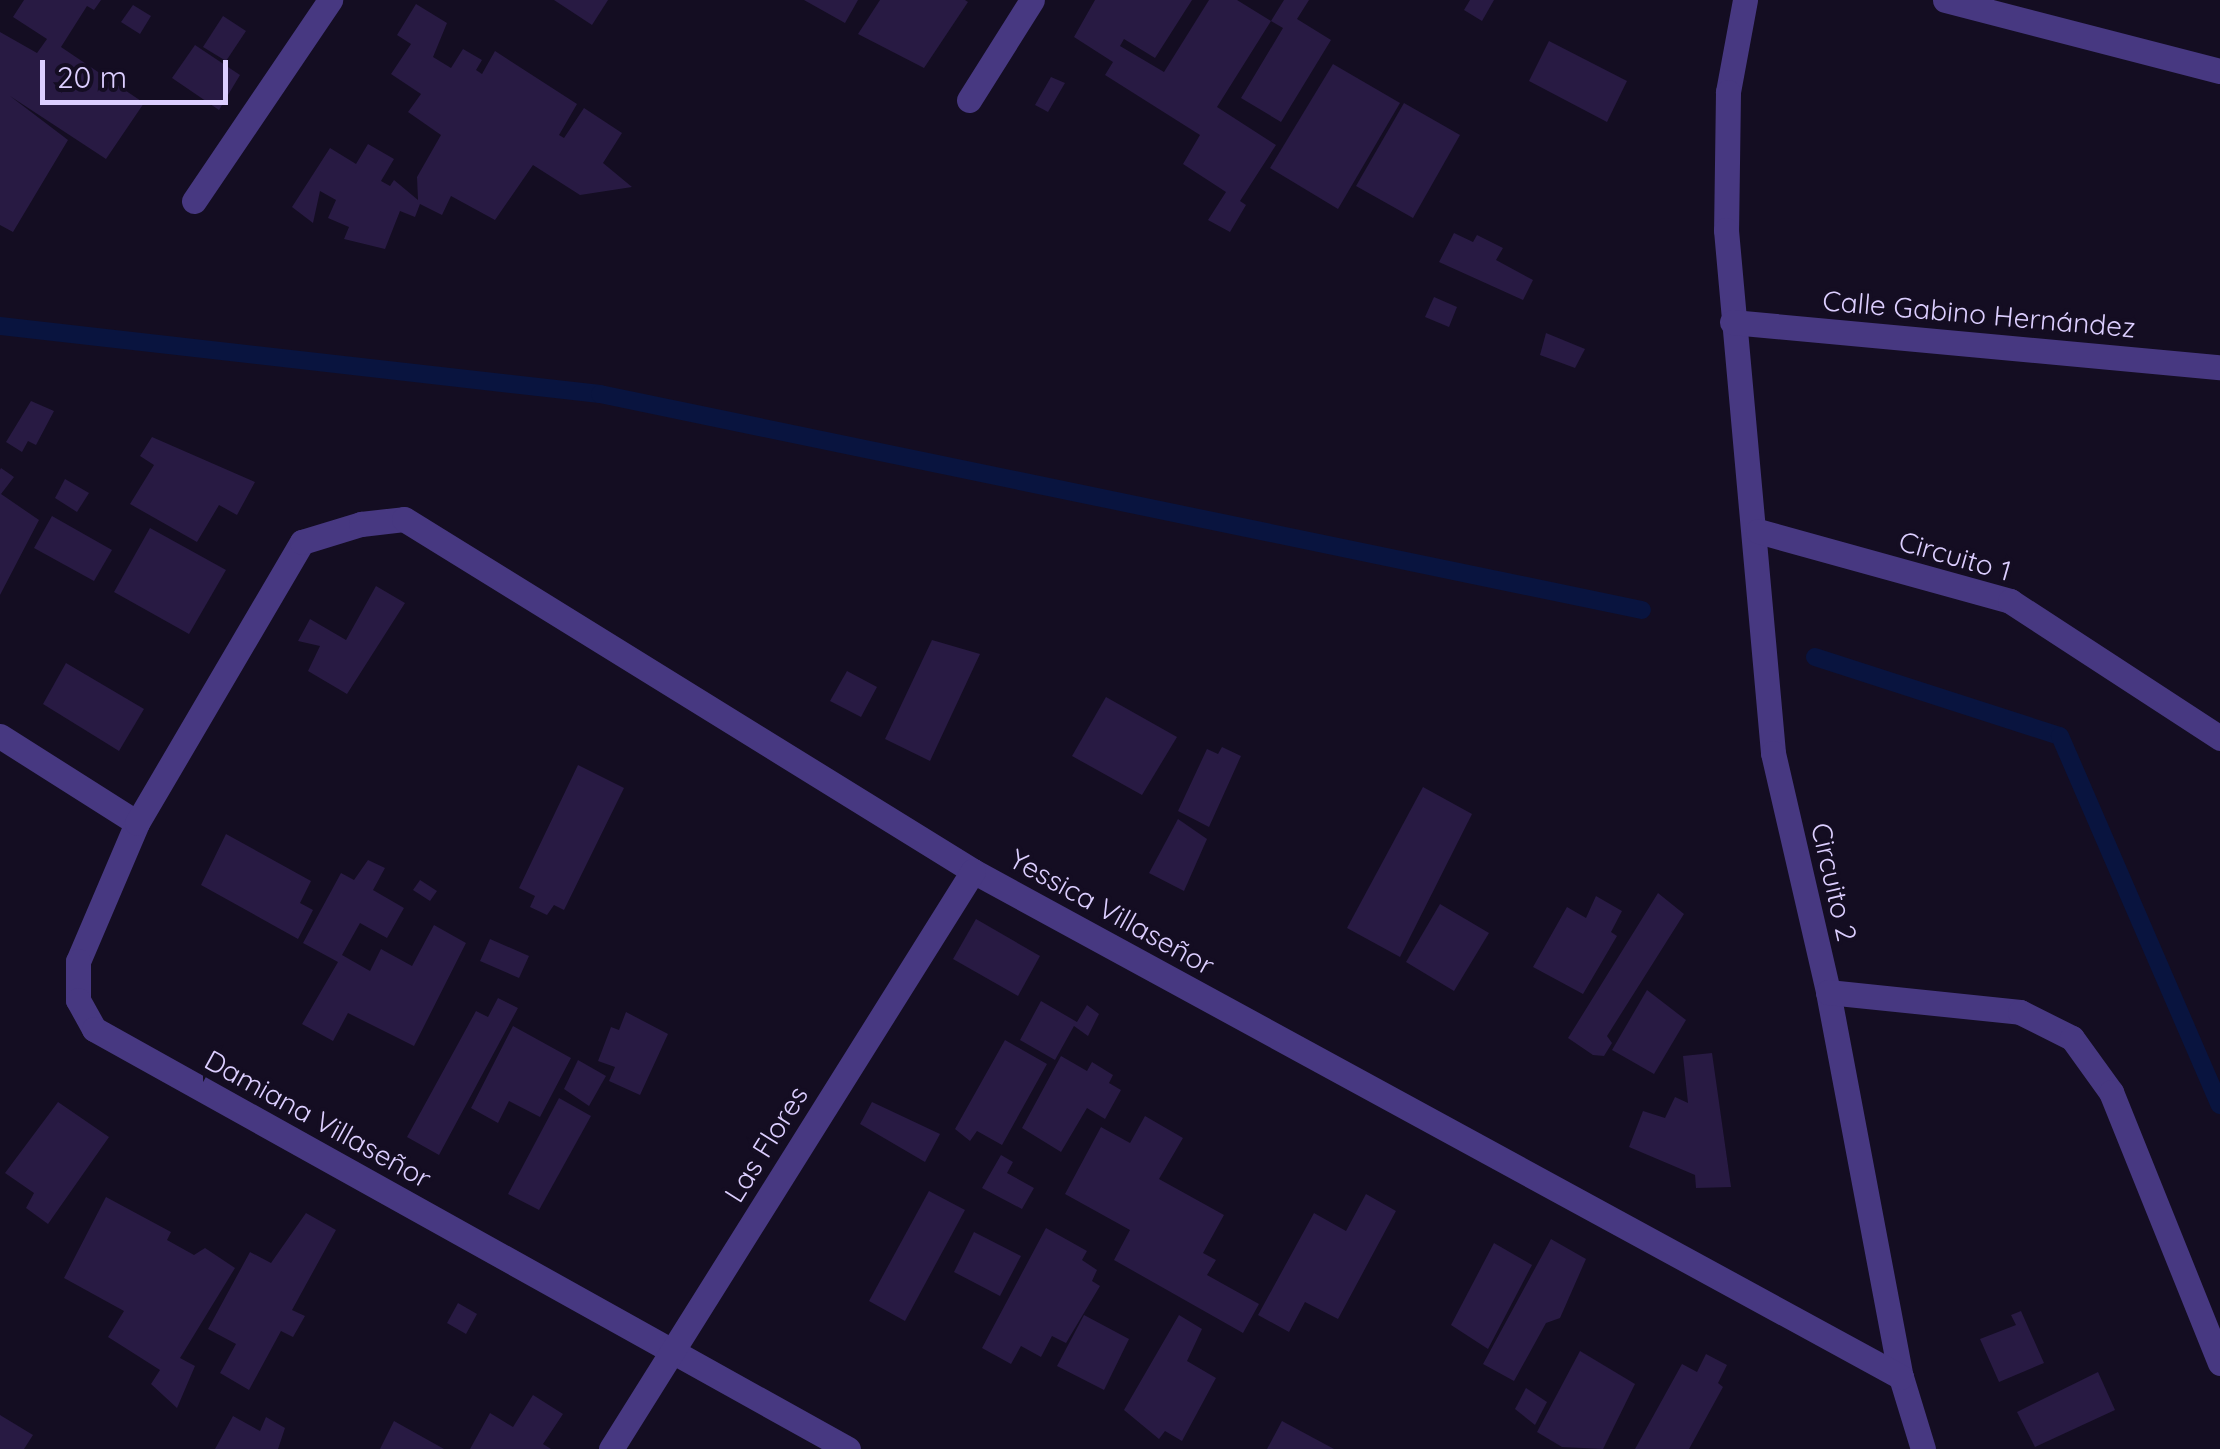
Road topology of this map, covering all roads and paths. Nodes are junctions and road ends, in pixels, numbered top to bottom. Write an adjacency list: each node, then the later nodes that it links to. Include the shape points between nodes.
1 (330, 0): 7 (street)
2 (1032, 0): 6 (street)
3 (1745, 0): 8 (street, Circuito 2, via 1726,155)
4 (1945, 0): 5 (street)
5 (2220, 70)
6 (970, 100)
7 (194, 200)
8 (1732, 322): 9 (street, Calle Gabino Hernández); 10 (street, Circuito 2)
9 (2220, 367)
10 (1758, 531): 13 (street, Circuito 1, via 2010,601); 16 (street, Circuito 2, via 1774,753)
11 (302, 542): 14 (street, Damiana Villaseñor); 15 (street, Yessica Villaseñor, via 361,524 404,520)
12 (0, 736): 14 (street)
13 (2220, 738)
14 (137, 823): 17 (street, Damiana Villaseñor, via 78,961 78,1000 94,1029)
15 (973, 871): 17 (street, Las Flores); 19 (street, Yessica Villaseñor)
16 (1828, 992): 18 (street, via 2020,1012 2072,1038 2110,1092); 19 (street, Circuito 2)
17 (672, 1350): 20 (street, Las Flores); 21 (street, Damiana Villaseñor)
18 (2220, 1363)
19 (1901, 1377): 22 (street, Circuito 2)
20 (610, 1449)
21 (848, 1449)
22 (1924, 1449)

